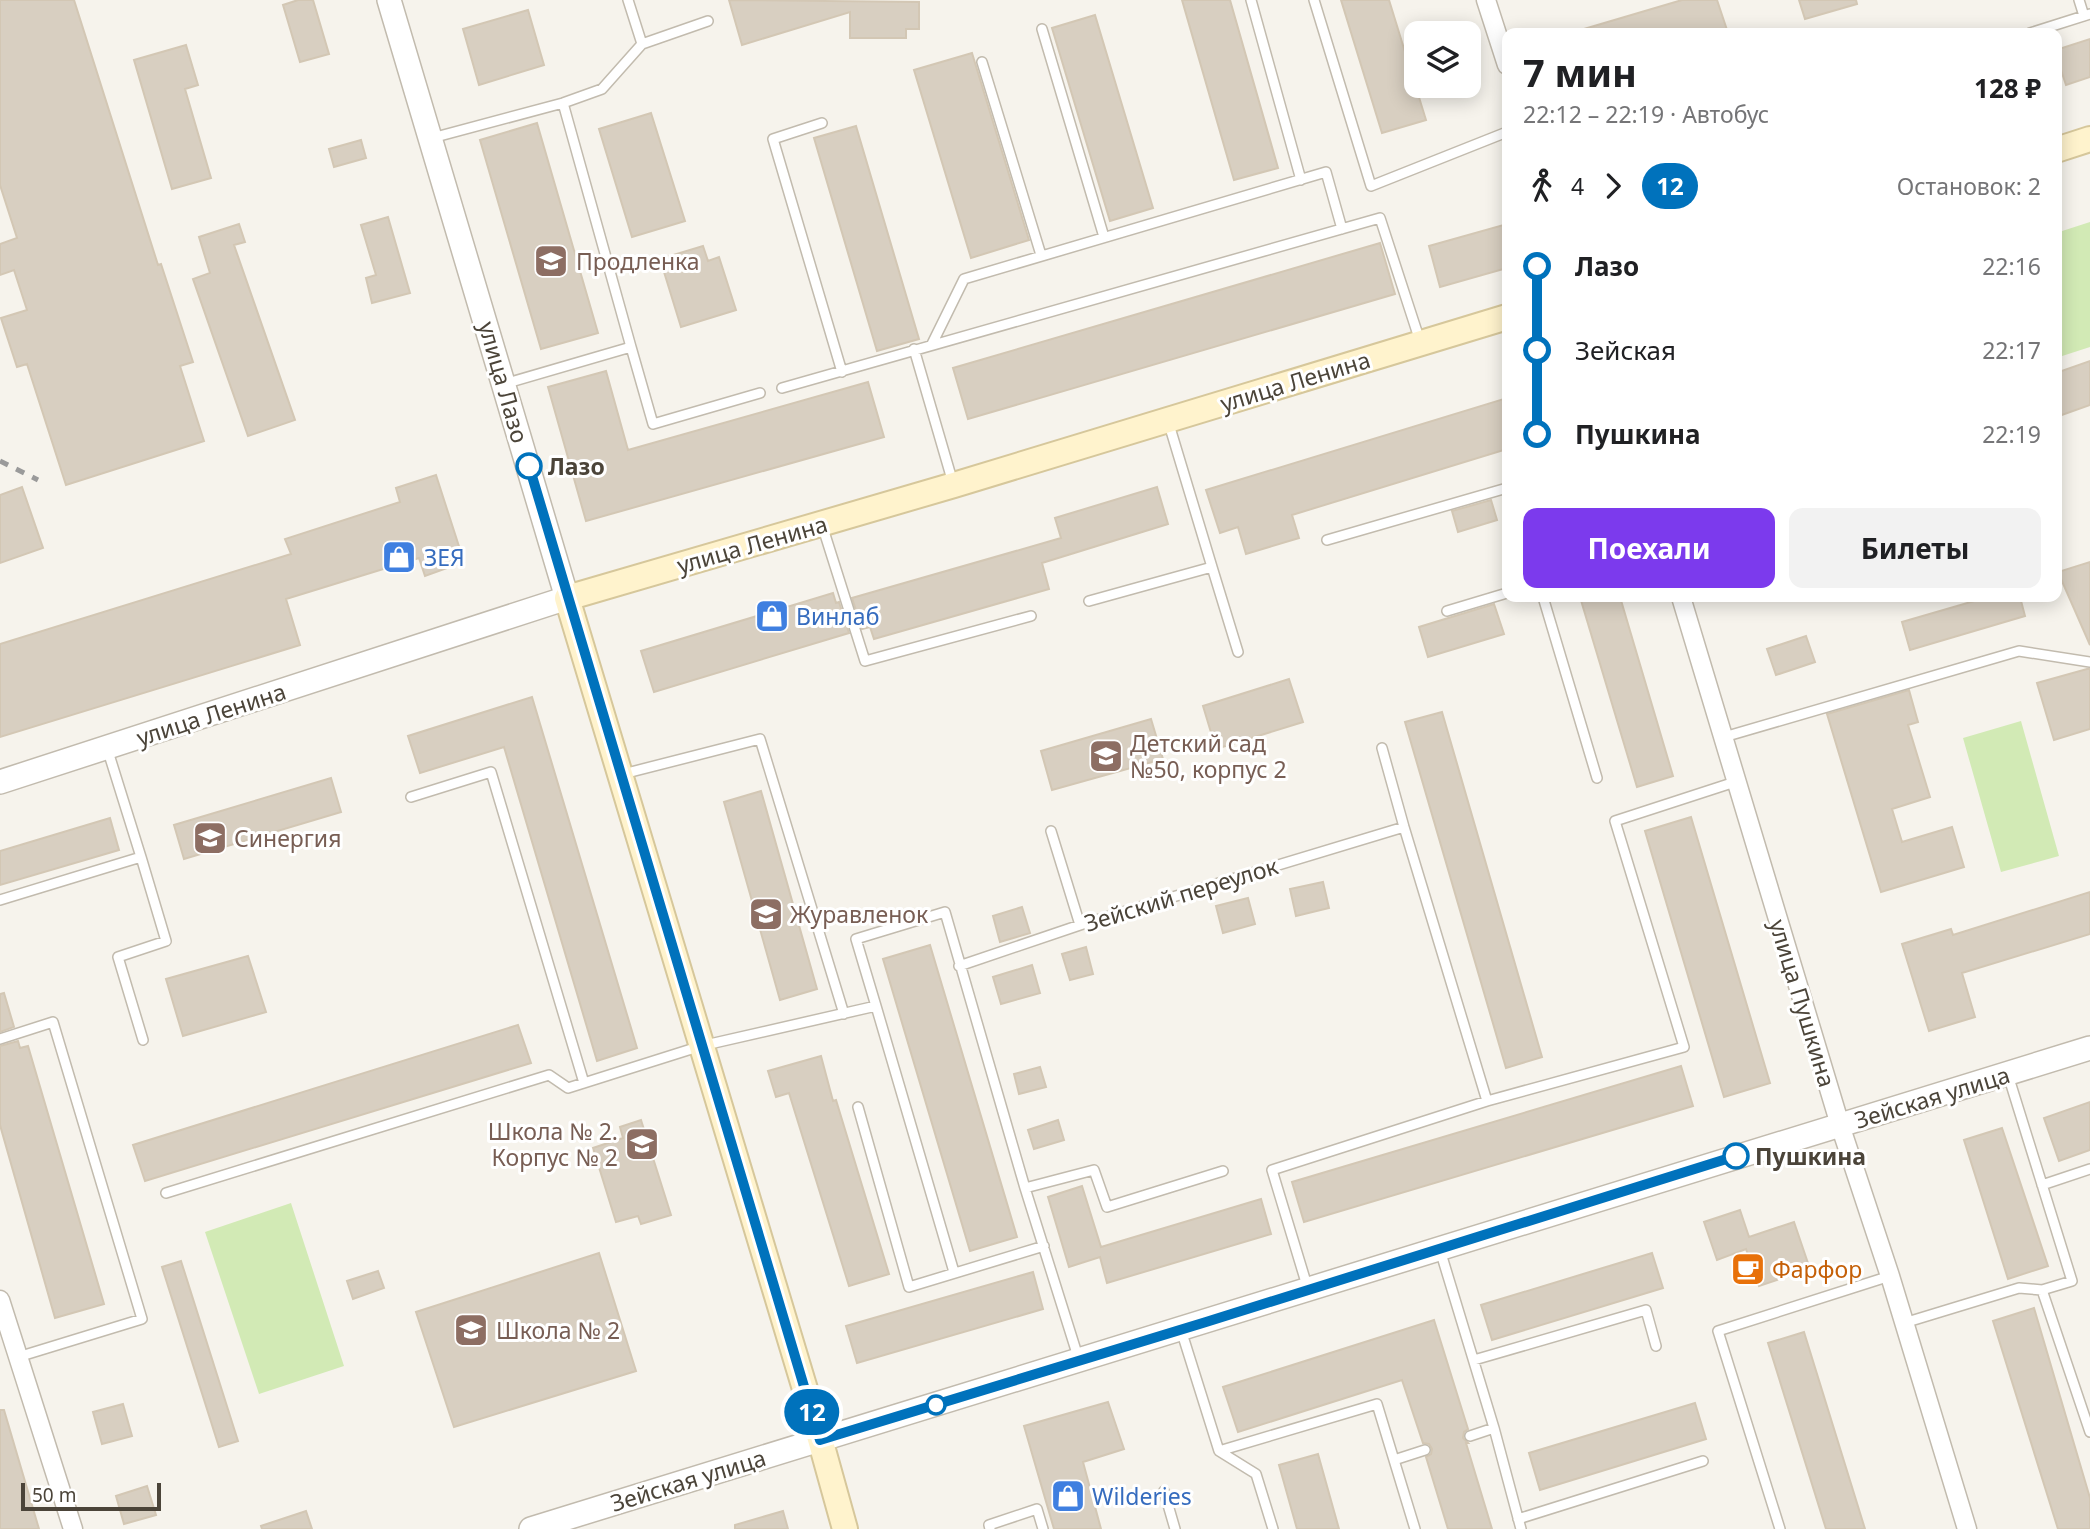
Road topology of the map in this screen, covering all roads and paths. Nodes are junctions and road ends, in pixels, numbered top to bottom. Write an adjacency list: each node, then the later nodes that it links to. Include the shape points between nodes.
1 (389, 0): 17 (street, улица Лазо)
2 (628, 0): 11 (lane)
3 (1251, 0): 20 (lane)
4 (1314, 0): 16 (lane, via 1371,186)
5 (1486, 0): 12 (street)
6 (2079, 0): 7 (lane)
7 (2087, 15): 9 (lane)
8 (708, 21): 11 (lane)
9 (2046, 28)
10 (1042, 29): 22 (lane)
11 (642, 44): 14 (lane, via 602,89)
12 (1502, 50)
13 (982, 62): 23 (lane)
14 (563, 103): 17 (lane); 27 (lane)
15 (822, 123): 29 (lane, via 773,139)
16 (1502, 134)
17 (432, 138): 30 (street, улица Лазо)
18 (2090, 139): 19 (main road)
19 (2062, 148)
20 (1301, 180): 21 (lane, via 1326,172); 22 (lane)
21 (1342, 229): 25 (lane, via 1380,218); 26 (lane)
22 (1104, 237): 23 (lane)
23 (1041, 256): 26 (lane, via 964,279)
24 (1502, 318): 25 (main road, улица Ленина)
25 (1421, 342): 33 (main road, улица Ленина)
26 (932, 344): 28 (lane)
27 (631, 347): 30 (lane); 32 (lane, via 653,424)
28 (914, 349): 29 (lane); 34 (lane)
29 (842, 372): 31 (lane)
30 (505, 384): 40 (street, улица Лазо)
31 (782, 388)
32 (760, 393)
33 (1168, 420): 34 (main road, улица Ленина); 38 (lane)
34 (954, 485): 36 (main road, улица Ленина)
35 (1502, 489): 37 (lane)
36 (821, 524): 40 (main road, улица Ленина); 45 (lane, via 865,661)
37 (1327, 540)
38 (1212, 567): 41 (lane); 46 (lane)
39 (1502, 594): 44 (lane)
40 (567, 598): 49 (street, улица Ленина); 51 (main road, улица Лазо)
41 (1090, 601)
42 (1544, 602): 52 (lane)
43 (1683, 602): 48 (street, улица Пушкина)
44 (1447, 611)
45 (1031, 616)
46 (1238, 652)
47 (2090, 662): 48 (lane, via 2019,651)
48 (1724, 737): 53 (street, улица Пушкина)
49 (107, 747): 54 (street, улица Ленина); 58 (lane)
50 (1382, 748): 56 (lane)
51 (620, 775): 63 (lane, via 760,739); 66 (main road, улица Лазо)
52 (1597, 778)
53 (1738, 781): 70 (lane, via 1615,821 1684,1047); 72 (street, улица Пушкина)
54 (0, 782)
55 (411, 797): 69 (lane, via 491,772)
56 (1404, 827): 60 (lane, Зейский переулок); 70 (lane)
57 (1051, 831): 60 (lane)
58 (141, 857): 59 (lane); 65 (lane, via 166,941 118,957)
59 (0, 900)
60 (1080, 925): 61 (lane, Зейский переулок)
61 (959, 965): 62 (lane, via 945,912 856,939); 76 (lane)
62 (876, 1006): 63 (lane); 80 (lane)
63 (844, 1014): 66 (lane)
64 (0, 1039): 88 (lane, via 53,1022 142,1320)
65 (143, 1040)
66 (701, 1046): 69 (lane); 94 (main road, улица Лазо)
67 (2090, 1048): 68 (street, Зейская улица)
68 (2007, 1073): 72 (street, Зейская улица); 75 (lane)
69 (584, 1083): 77 (lane, via 568,1088 549,1075)
70 (1487, 1101): 83 (lane, via 1272,1170)
71 (858, 1107): 80 (lane, via 909,1287)
72 (1840, 1125): 79 (street, Зейская улица); 81 (street, улица Пушкина)
73 (2090, 1169): 75 (lane)
74 (1223, 1171): 76 (lane, via 1107,1207 1094,1170)
75 (2042, 1185): 82 (lane, via 2072,1281)
76 (1025, 1188): 78 (lane)
77 (166, 1194)
78 (1044, 1246): 80 (lane); 90 (lane)
79 (1440, 1250): 83 (street, Зейская улица); 89 (lane)
80 (954, 1272)
81 (1890, 1276): 85 (street, улица Пушкина); 109 (lane, via 1718,1331)
82 (2042, 1290): 85 (lane, via 2019,1288); 92 (lane)
83 (1308, 1291): 86 (street, Зейская улица)
84 (0, 1300): 88 (street)
85 (1904, 1323): 110 (street, улица Пушкина)
86 (1181, 1330): 90 (street, Зейская улица); 96 (lane)
87 (1656, 1346): 89 (lane, via 1646,1310)
88 (18, 1357): 101 (street)
89 (1474, 1360): 91 (lane)
90 (1079, 1361): 94 (street, Зейская улица)
91 (1494, 1428): 93 (lane); 100 (lane)
92 (2090, 1432)
93 (1470, 1436)
94 (820, 1440): 102 (street, Зейская улица); 103 (main road, улица Лазо)
95 (1425, 1450): 97 (lane)
96 (1219, 1451): 97 (lane, via 1377,1404); 107 (lane, via 1256,1474)
97 (1394, 1460): 108 (lane)
98 (1703, 1461): 100 (lane)
99 (1164, 1491): 106 (lane)
100 (1520, 1524)
101 (73, 1529)
102 (531, 1529)
103 (845, 1529)
104 (990, 1529): 105 (lane, via 989,1525 1037,1509)
105 (1042, 1529)
106 (1175, 1529)
107 (1273, 1529)
108 (1415, 1529)
109 (1780, 1529)
110 (1968, 1529)

